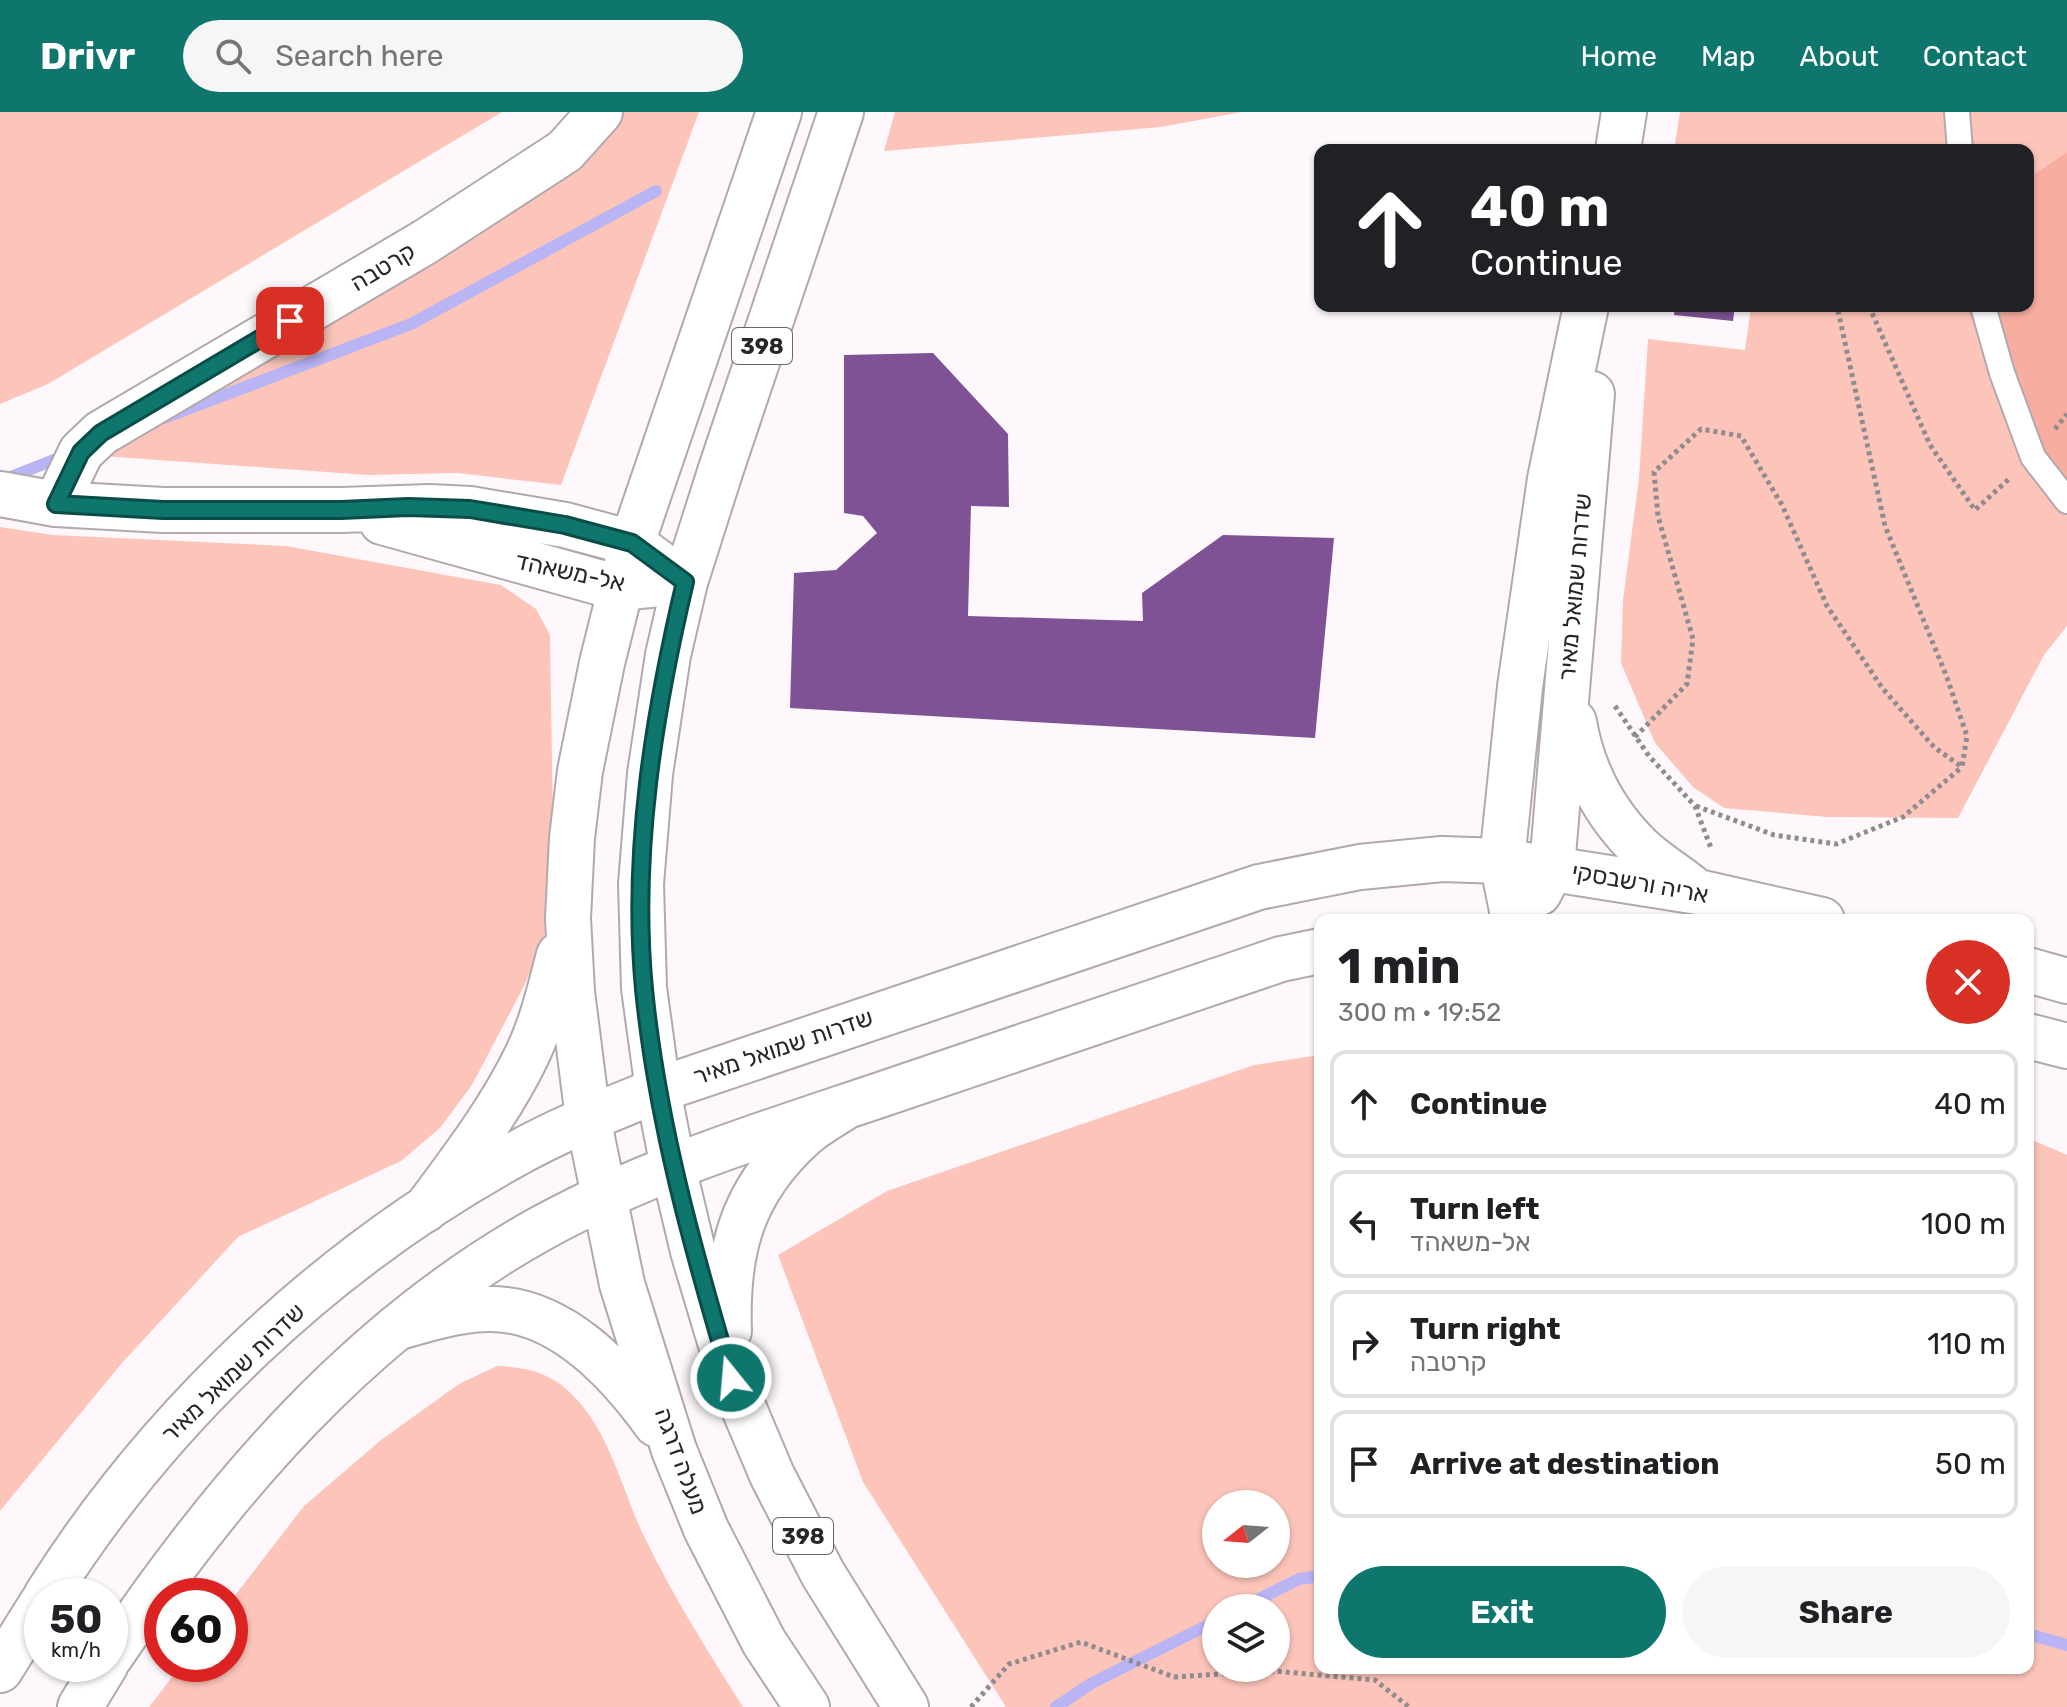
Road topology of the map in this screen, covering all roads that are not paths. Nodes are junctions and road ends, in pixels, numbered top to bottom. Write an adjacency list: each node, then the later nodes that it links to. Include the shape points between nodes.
1 (600, 112): 13 (main road, קרטבה, via 565,151 425,242 101,433 81,452)
2 (779, 112): 15 (main road, 398)
3 (841, 112): 16 (main road, 398)
4 (1624, 112): 6 (main road)
5 (1957, 112): 7 (lane)
6 (1619, 144)
7 (1960, 144)
8 (1585, 312): 19 (main road, שדרות שמואל מאיר, via 1550,479)
9 (1598, 312): 18 (main road, שדרות שמואל מאיר)
10 (1985, 312): 12 (lane, via 2033,457)
11 (0, 494): 13 (main road, אל-משאהד)
12 (2067, 501)
13 (56, 504): 14 (main road, אל-משאהד)
14 (341, 510): 15 (main road, אל-משאהד, via 470,509); 17 (main road, אל-משאהד)
15 (632, 543): 16 (main road, אל-משאהד); 17 (main road, 398)
16 (685, 582): 17 (main road, אל-משאהד); 31 (main road, 398, via 650,774 641,884 644,988)
17 (619, 588): 25 (main road, 398, via 580,771)
18 (1567, 683): 20 (main road, שדרות שמואל מאיר); 21 (main road, via 1579,752 1602,802 1639,847)
19 (1502, 861): 20 (main road, שדרות שמואל מאיר); 22 (main road, שדרות שמואל מאיר); 31 (main road, שדרות שמואל מאיר, via 1442,859 1360,867 1259,887)
20 (1552, 867): 21 (main road, אריה ורשבסקי); 23 (main road, שדרות שמואל מאיר)
21 (1713, 895): 24 (main road, אריה ורשבסקי)
22 (1513, 914)
23 (1529, 914)
24 (1796, 914)
25 (568, 918): 33 (main road, 398); 36 (main road, via 527,1055 486,1128)
26 (1314, 952): 32 (main road)
27 (2034, 972): 28 (main road)
28 (2067, 981)
29 (2034, 1038): 30 (main road)
30 (2067, 1046)
31 (658, 1090): 33 (main road, שדרות שמואל מאיר); 34 (main road, 398)
32 (845, 1107): 34 (main road); 38 (main road, via 805,1133 768,1172 746,1209 732,1257)
33 (588, 1118): 35 (main road, 398); 36 (main road, שדרות שמואל מאיר, via 512,1156)
34 (673, 1167): 35 (main road); 38 (main road, 398)
35 (604, 1196): 37 (main road, via 470,1274); 39 (main road, מעלה דרגה / 398, via 622,1284)
36 (425, 1210): 40 (main road, שדרות שמואל מאיר, via 363,1253 269,1332 182,1417 118,1493)
37 (396, 1328): 39 (main road, via 488,1309 542,1321 605,1362); 41 (main road, via 281,1436 209,1521)
38 (731, 1378): 45 (main road, 398, via 808,1546)
39 (674, 1450): 47 (main road, מעלה דרגה / 398, via 706,1529 764,1642)
40 (59, 1578)
41 (128, 1630)
42 (24, 1632): 43 (main road)
43 (0, 1670)
44 (95, 1682): 46 (main road)
45 (898, 1696)
46 (80, 1707)
47 (807, 1707)

